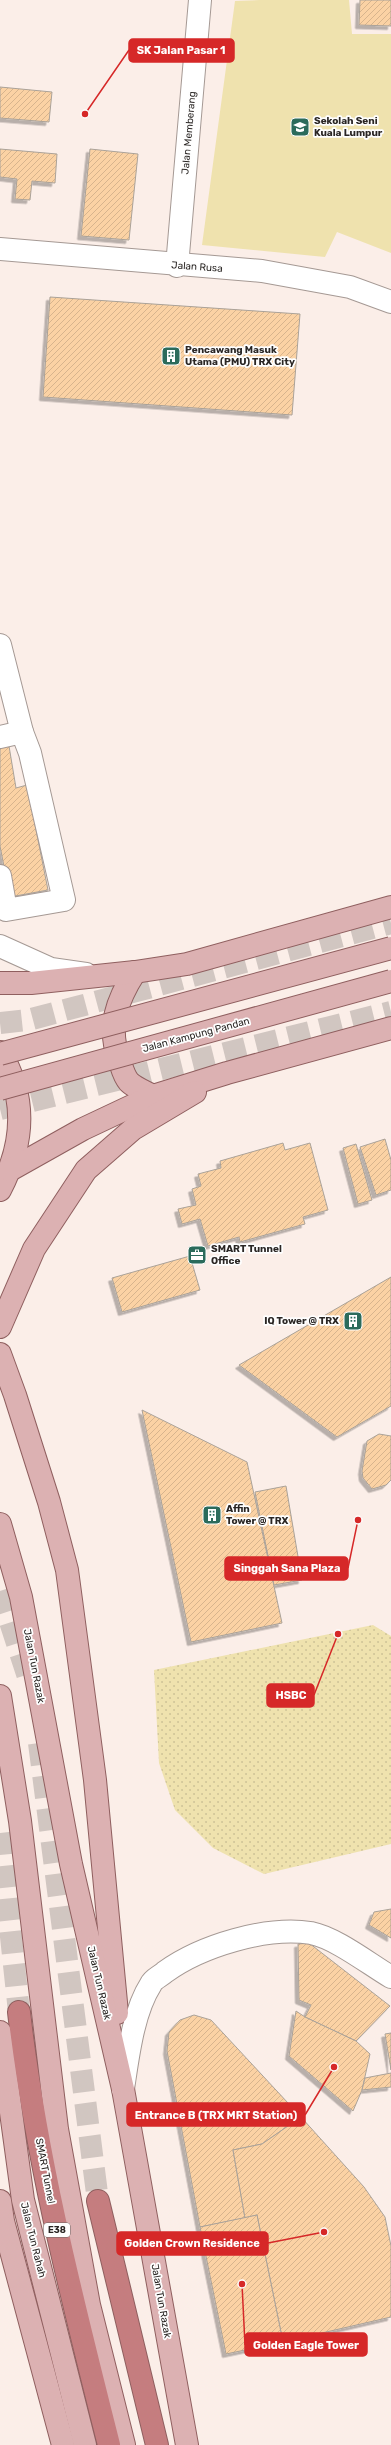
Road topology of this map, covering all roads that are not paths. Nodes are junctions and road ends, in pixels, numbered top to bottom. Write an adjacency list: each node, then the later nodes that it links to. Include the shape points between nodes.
1 (200, 0): 3 (street, Jalan Memberang)
2 (0, 249): 3 (street, Jalan Rusa)
3 (177, 266): 4 (street, Jalan Rusa, via 262,271 350,287)
4 (391, 302)
5 (0, 645): 6 (street)
6 (22, 732): 7 (street); 8 (street, via 30,753 64,900 6,910)
7 (0, 737)
8 (0, 876)
9 (391, 907): 12 (main road, via 187,964)
10 (0, 946): 13 (street, via 51,969)
11 (391, 948): 17 (main road, bridge)
12 (135, 972): 13 (main road); 20 (main road, via 115,1009 113,1028 116,1051 128,1080)
13 (96, 976): 15 (main road, via 31,983)
14 (391, 981): 19 (main road, Jalan Kampung Pandan, bridge)
15 (0, 983)
16 (391, 1028): 18 (main road)
17 (0, 1053): 21 (main road, via 10,1068 17,1093 19,1139)
18 (227, 1073): 20 (main road); 23 (main road, via 133,1129 86,1170 34,1249)
19 (0, 1089)
20 (153, 1096): 21 (main road, via 83,1129)
21 (10, 1170): 22 (main road)
22 (0, 1190)
23 (0, 1327)
24 (0, 1355): 30 (main road, via 22,1415 67,1570 95,1780)
25 (0, 1524): 30 (main road, Jalan Tun Razak, via 21,1597 71,1864)
26 (0, 1696): 36 (main road, via 20,1822 57,2129 89,2305)
27 (391, 1977): 30 (street, via 328,1939 312,1934 281,1932 235,1940 183,1959 151,1983 133,2028)
28 (19, 2012): 35 (highway, SMART Tunnel / E38, via 25,2066 65,2274)
29 (0, 2032): 34 (main road, Jalan Tun Rahah, via 23,2200)
30 (123, 2089): 38 (main road, Jalan Tun Razak)
31 (0, 2201): 33 (main road, via 3,2222)
32 (98, 2202): 37 (highway)
33 (64, 2445)
34 (85, 2445)
35 (109, 2445)
36 (124, 2445)
37 (156, 2445)
38 (187, 2445)

